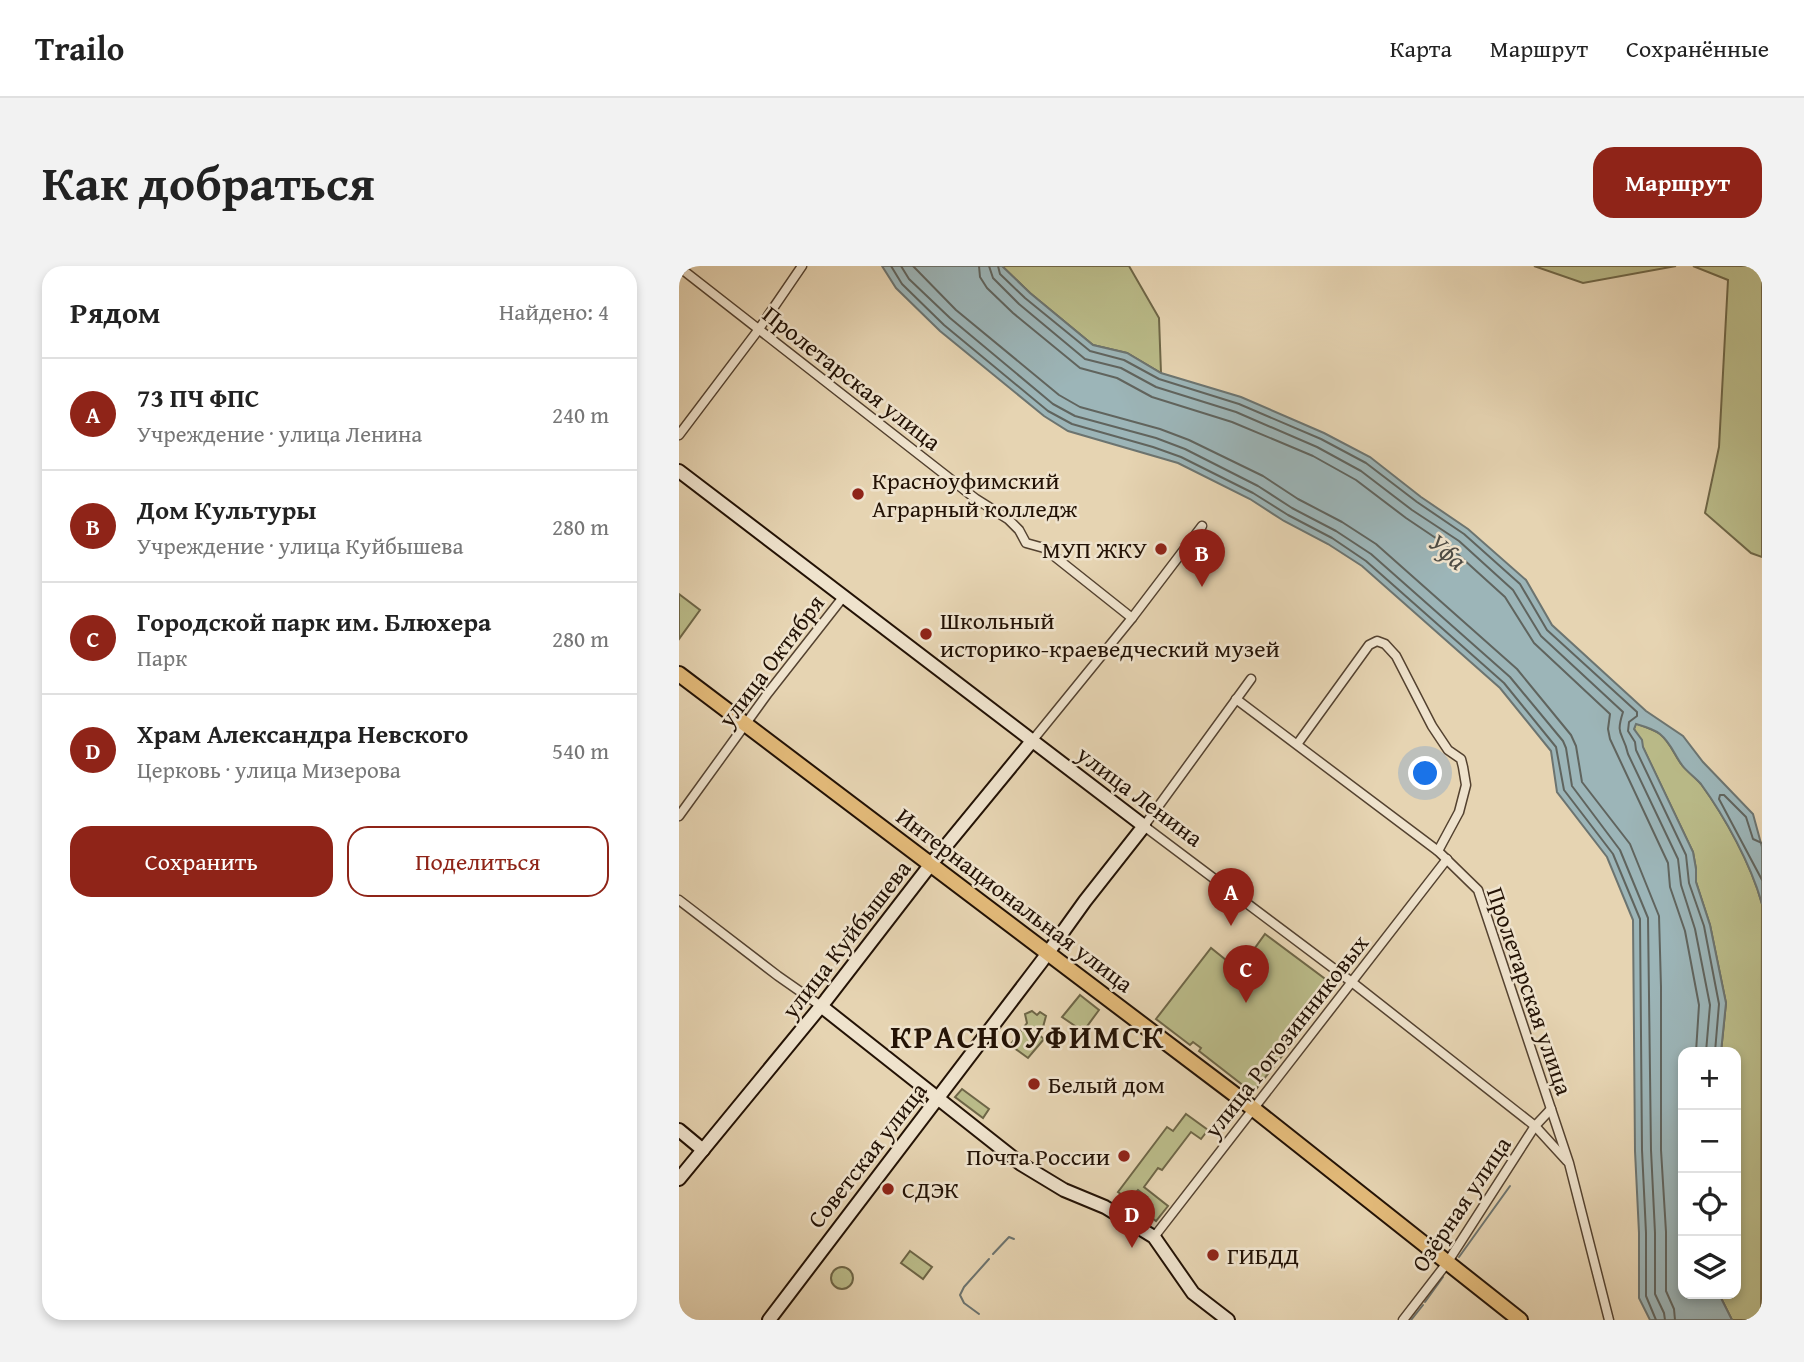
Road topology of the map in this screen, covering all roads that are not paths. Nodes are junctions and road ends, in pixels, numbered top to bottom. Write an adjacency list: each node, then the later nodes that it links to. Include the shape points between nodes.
1 (802, 266): 3 (street)
2 (679, 267): 3 (street, Пролетарская улица)
3 (759, 330): 4 (street); 8 (street, Пролетарская улица, via 1008,519 1026,543 1044,548)
4 (679, 435)
5 (679, 471): 7 (main road, улица Ленина)
6 (1202, 526): 8 (street, улица Куйбышева)
7 (844, 596): 12 (street, улица Октября); 13 (main road, улица Ленина)
8 (1132, 618): 13 (street, улица Куйбышева)
9 (679, 674): 12 (main road, Интернациональная улица)
10 (1251, 679): 11 (street, Советская улица)
11 (1236, 699): 14 (street, Пролетарская улица); 16 (street, Советская улица)
12 (746, 724): 15 (street, улица Октября); 19 (main road, Интернациональная улица)
13 (1032, 741): 16 (main road, улица Ленина); 19 (main road, улица Куйбышева)
14 (1298, 743): 17 (street, Пролетарская улица); 17 (street, via 1369,645 1379,642 1396,656 1432,726 1448,750 1461,759 1466,785 1459,811)
15 (679, 816)
16 (1145, 826): 21 (main road, Советская улица); 22 (street, улица Ленина)
17 (1438, 850): 18 (street, Пролетарская улица)
18 (1447, 859): 22 (street, улица Рогозинниковых); 25 (street, Пролетарская улица, via 1478,890)
19 (931, 864): 21 (main road, Интернациональная улица); 23 (main road, улица Куйбышева)
20 (679, 900): 23 (street)
21 (1047, 953): 24 (main road, Советская улица); 26 (main road, Интернациональная улица)
22 (1353, 983): 26 (street, улица Рогозинниковых); 27 (street, улица Ленина)
23 (821, 1006): 24 (main road); 29 (main road, улица Куйбышева)
24 (937, 1099): 32 (main road, via 1021,1164); 34 (main road, Советская улица)
25 (1551, 1109): 27 (street, Озёрная улица); 30 (street, Пролетарская улица)
26 (1254, 1110): 32 (street, улица Рогозинниковых); 33 (main road, Интернациональная улица)
27 (1535, 1126): 30 (street, улица Ленина); 33 (street, Озёрная улица)
28 (679, 1130): 29 (main road)
29 (703, 1150): 31 (main road, улица Куйбышева)
30 (1569, 1163): 38 (street, Пролетарская улица)
31 (679, 1180)
32 (1154, 1237): 35 (main road, via 1193,1293)
33 (1447, 1263): 36 (street, Озёрная улица); 37 (main road, Интернациональная улица)
34 (769, 1320)
35 (1228, 1320)
36 (1403, 1320)
37 (1520, 1320)
38 (1609, 1320)

